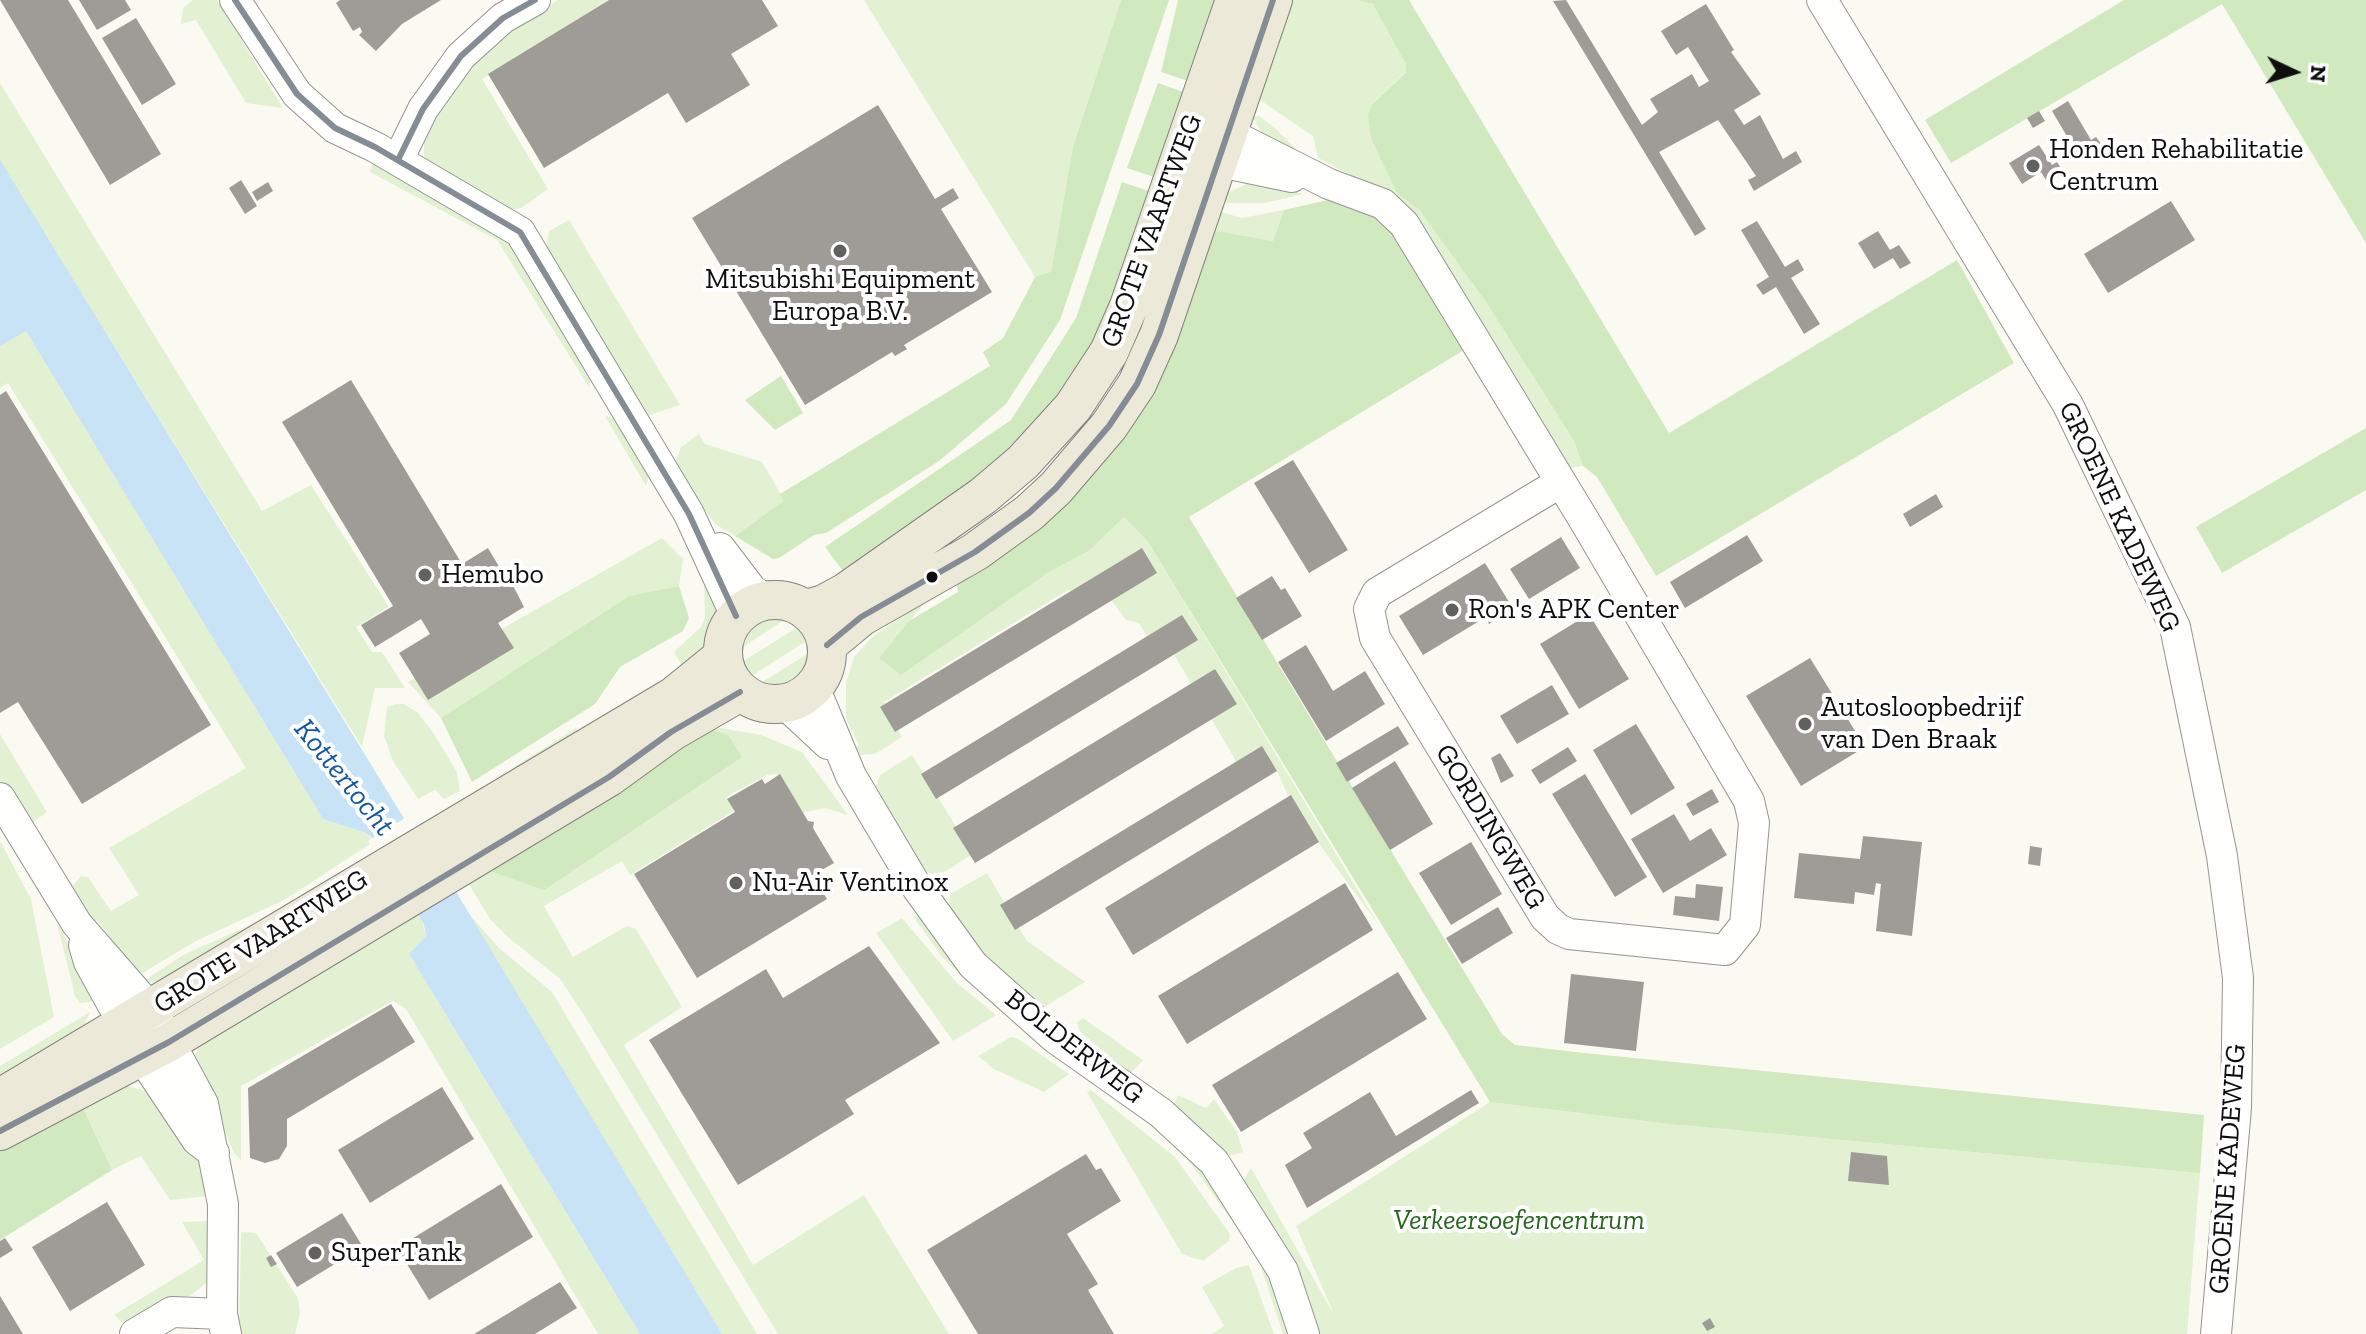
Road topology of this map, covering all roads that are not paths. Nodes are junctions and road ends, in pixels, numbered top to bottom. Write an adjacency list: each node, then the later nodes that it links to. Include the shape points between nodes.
1 (235, 0): 8 (street, via 297,94 335,128)
2 (535, 0): 8 (street, via 503,18 461,56 423,109)
3 (1235, 0): 6 (main road, GROTE VAARTWEG)
4 (1273, 0): 7 (main road, GROTE VAARTWEG)
5 (1822, 0): 23 (street, GROENE KADEWEG, via 2068,405 2175,627 2222,856 2238,978 2236,1108)
6 (1187, 138): 7 (street, GORDINGWEG); 11 (main road, GROTE VAARTWEG, via 1129,306 1109,352 1073,407 983,496 857,585)
7 (1225, 148): 9 (street, GORDINGWEG, via 1383,204 1404,224); 12 (main road, GROTE VAARTWEG, via 1159,335 1137,384 1109,426 1029,513 975,552 861,617)
8 (398, 160): 10 (street, via 520,232 689,514 752,590)
9 (1561, 482): 9 (street, GORDINGWEG, via 1749,801 1754,823 1745,925 1725,950 1558,929 1545,917 1375,638 1369,609 1377,593)
10 (752, 608): 11 (main road, via 787,600); 13 (main road, via 723,642)
11 (805, 609): 12 (main road, via 816,618)
12 (827, 645): 15 (main road, via 825,667)
13 (722, 657): 14 (main road); 17 (main road, GROTE VAARTWEG, via 691,686 366,876)
14 (740, 692): 15 (main road, via 769,704); 17 (main road, GROTE VAARTWEG, via 384,910)
15 (799, 695): 22 (street, BOLDERWEG, via 918,889 973,965 1055,1038 1161,1113 1214,1162 1283,1271)
16 (0, 798): 17 (street)
17 (146, 1033): 18 (main road, GROTE VAARTWEG); 19 (main road, GROTE VAARTWEG); 20 (street, via 203,1104 223,1204)
18 (0, 1098)
19 (0, 1131)
20 (224, 1324): 21 (street, via 172,1312)
21 (135, 1334)
22 (1304, 1334)
23 (2216, 1334)

